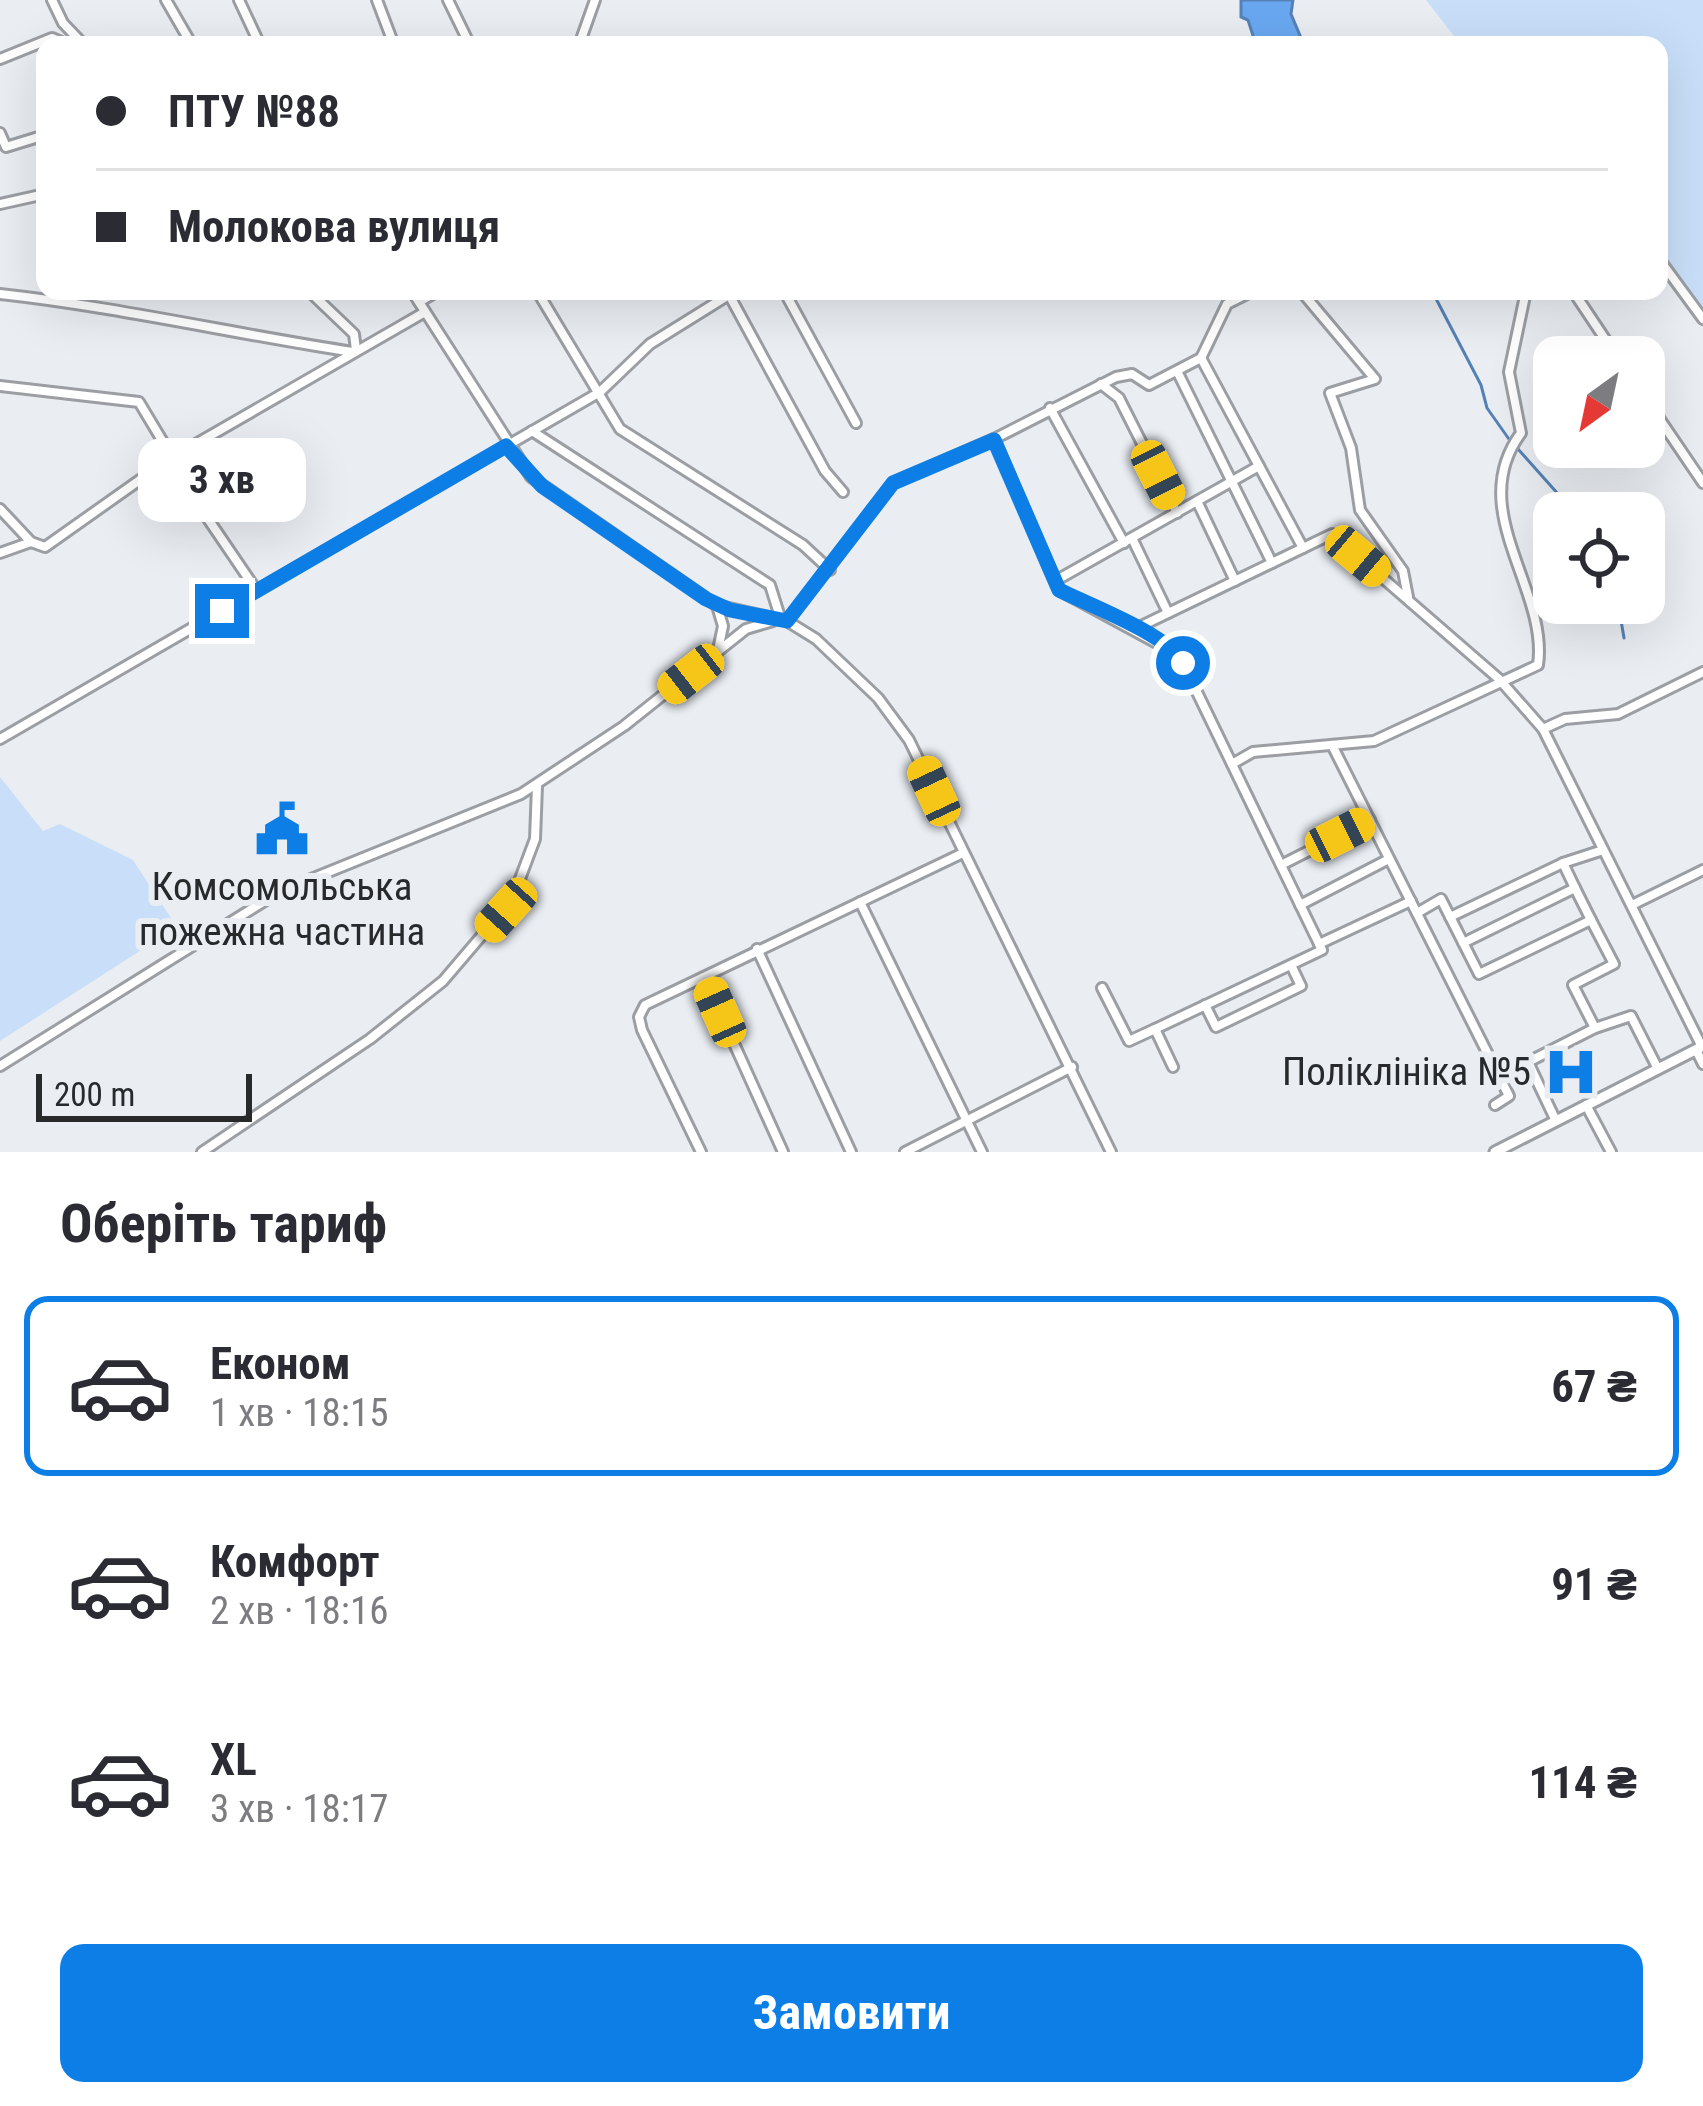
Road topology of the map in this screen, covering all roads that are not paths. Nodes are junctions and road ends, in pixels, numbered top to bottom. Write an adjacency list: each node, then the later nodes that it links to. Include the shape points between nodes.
1 (52, 0): 7 (street)
2 (166, 0): 8 (street)
3 (238, 0): 9 (street)
4 (377, 0): 10 (street)
5 (448, 0): 11 (street)
6 (595, 0): 12 (street)
7 (75, 36)
8 (187, 36)
9 (256, 36)
10 (391, 36)
11 (466, 36)
12 (582, 36)
13 (36, 44): 14 (street)
14 (0, 59)
15 (0, 133): 16 (street, via 6,147)
16 (36, 138)
17 (36, 196): 18 (street)
18 (0, 205)
19 (1668, 272): 35 (street)
20 (0, 294): 21 (street)
21 (36, 298)
22 (57, 300): 37 (street)
23 (318, 300): 37 (street, via 354,334)
24 (418, 300): 34 (street)
25 (429, 300): 34 (street)
26 (543, 300): 42 (street)
27 (718, 300): 42 (street, via 650,344)
28 (734, 300): 53 (street)
29 (789, 300): 44 (street)
30 (1235, 300): 38 (street)
31 (1309, 300): 66 (street, via 1375,379 1330,393 1352,448 1360,510 1403,571)
32 (1524, 300): 73 (street, via 1509,372 1521,434 1505,455 1504,538 1542,640 1538,665)
33 (1579, 300): 36 (street)
34 (422, 307): 37 (street); 48 (street)
35 (1703, 320)
36 (1603, 336)
37 (355, 351): 49 (street)
38 (1201, 358): 39 (street); 50 (street)
39 (1177, 370): 40 (street, via 1148,385 1132,374); 51 (street)
40 (1102, 384): 43 (street); 56 (street, via 1119,398)
41 (0, 386): 49 (street, via 139,402)
42 (600, 392): 46 (street); 62 (street, via 630,438)
43 (1050, 408): 47 (street); 57 (street)
44 (856, 423)
45 (1665, 427): 52 (street)
46 (532, 431): 48 (street); 69 (street, via 770,584)
47 (994, 440): 62 (street, via 893,483); 64 (street)
48 (506, 446): 65 (street); 67 (street, via 542,486)
49 (171, 459): 58 (street, via 45,547); 65 (street)
50 (1258, 466): 51 (street); 59 (street)
51 (1232, 482): 54 (street); 61 (street)
52 (1703, 483)
53 (842, 492)
54 (1197, 501): 56 (street); 63 (street)
55 (0, 509): 58 (street)
56 (1177, 513): 57 (street)
57 (1128, 541): 64 (street); 68 (street)
58 (32, 542): 60 (street)
59 (1303, 548): 61 (street); 66 (street, via 1332,534)
60 (0, 553)
61 (1272, 563): 63 (street)
62 (830, 570): 69 (street)
63 (1235, 580): 68 (street)
64 (1055, 581): 70 (street)
65 (257, 591): 75 (street)
66 (1408, 599): 73 (street)
67 (716, 605): 69 (street); 71 (street, via 723,626)
68 (1168, 613): 70 (street)
69 (784, 620): 71 (street, via 746,629); 81 (street, via 816,639 890,712)
70 (1137, 628): 77 (street, via 1179,655)
71 (718, 652): 78 (street)
72 (1703, 672): 74 (street, via 1618,714)
73 (1499, 679): 74 (street); 76 (street, via 1374,741)
74 (1543, 729): 80 (street)
75 (0, 740)
76 (1332, 745): 77 (street, via 1253,752); 79 (street)
77 (1232, 764): 84 (street)
78 (537, 784): 105 (street, via 279,892); 114 (street, via 536,839 512,900 442,981 370,1040)
79 (1370, 820): 82 (street); 84 (street)
80 (1603, 850): 83 (street); 90 (street)
81 (963, 853): 88 (street); 106 (street)
82 (1390, 859): 87 (street); 89 (street)
83 (1563, 863): 86 (street); 92 (street)
84 (1281, 866): 89 (street)
85 (1703, 870): 90 (street)
86 (1575, 888): 93 (street); 94 (street)
87 (1411, 901): 91 (street); 95 (street)
88 (860, 902): 96 (street); 111 (street)
89 (1300, 905): 95 (street)
90 (1632, 905): 103 (street)
91 (1417, 913): 92 (street, via 1441,899); 109 (street, via 1509,1096)
92 (1450, 917): 94 (street)
93 (1591, 920): 94 (street, via 1479,974); 101 (street, via 1614,964 1573,986)
94 (1463, 944)
95 (1320, 947): 97 (street)
96 (758, 950): 98 (street); 117 (street)
97 (1291, 965): 100 (street); 100 (street, via 1301,986 1216,1027)
98 (704, 977): 115 (street, via 640,1011); 116 (street)
99 (1102, 988): 102 (street, via 1129,1041)
100 (1205, 1005): 102 (street)
101 (1595, 1028): 108 (street, via 1631,1016); 112 (street, via 1528,1062)
102 (1155, 1029): 107 (street)
103 (1700, 1048): 104 (street); 108 (main road)
104 (1703, 1064)
105 (0, 1066)
106 (1072, 1067): 111 (street); 119 (street)
107 (1173, 1067)
108 (1658, 1069): 110 (main road)
109 (1495, 1105)
110 (1586, 1105): 112 (main road); 121 (street)
111 (966, 1121): 113 (street); 118 (street)
112 (1556, 1121): 120 (main road)
113 (911, 1150)
114 (202, 1152)
115 (701, 1152)
116 (784, 1152)
117 (851, 1152)
118 (982, 1152)
119 (1111, 1152)
120 (1495, 1152)
121 (1611, 1152)

